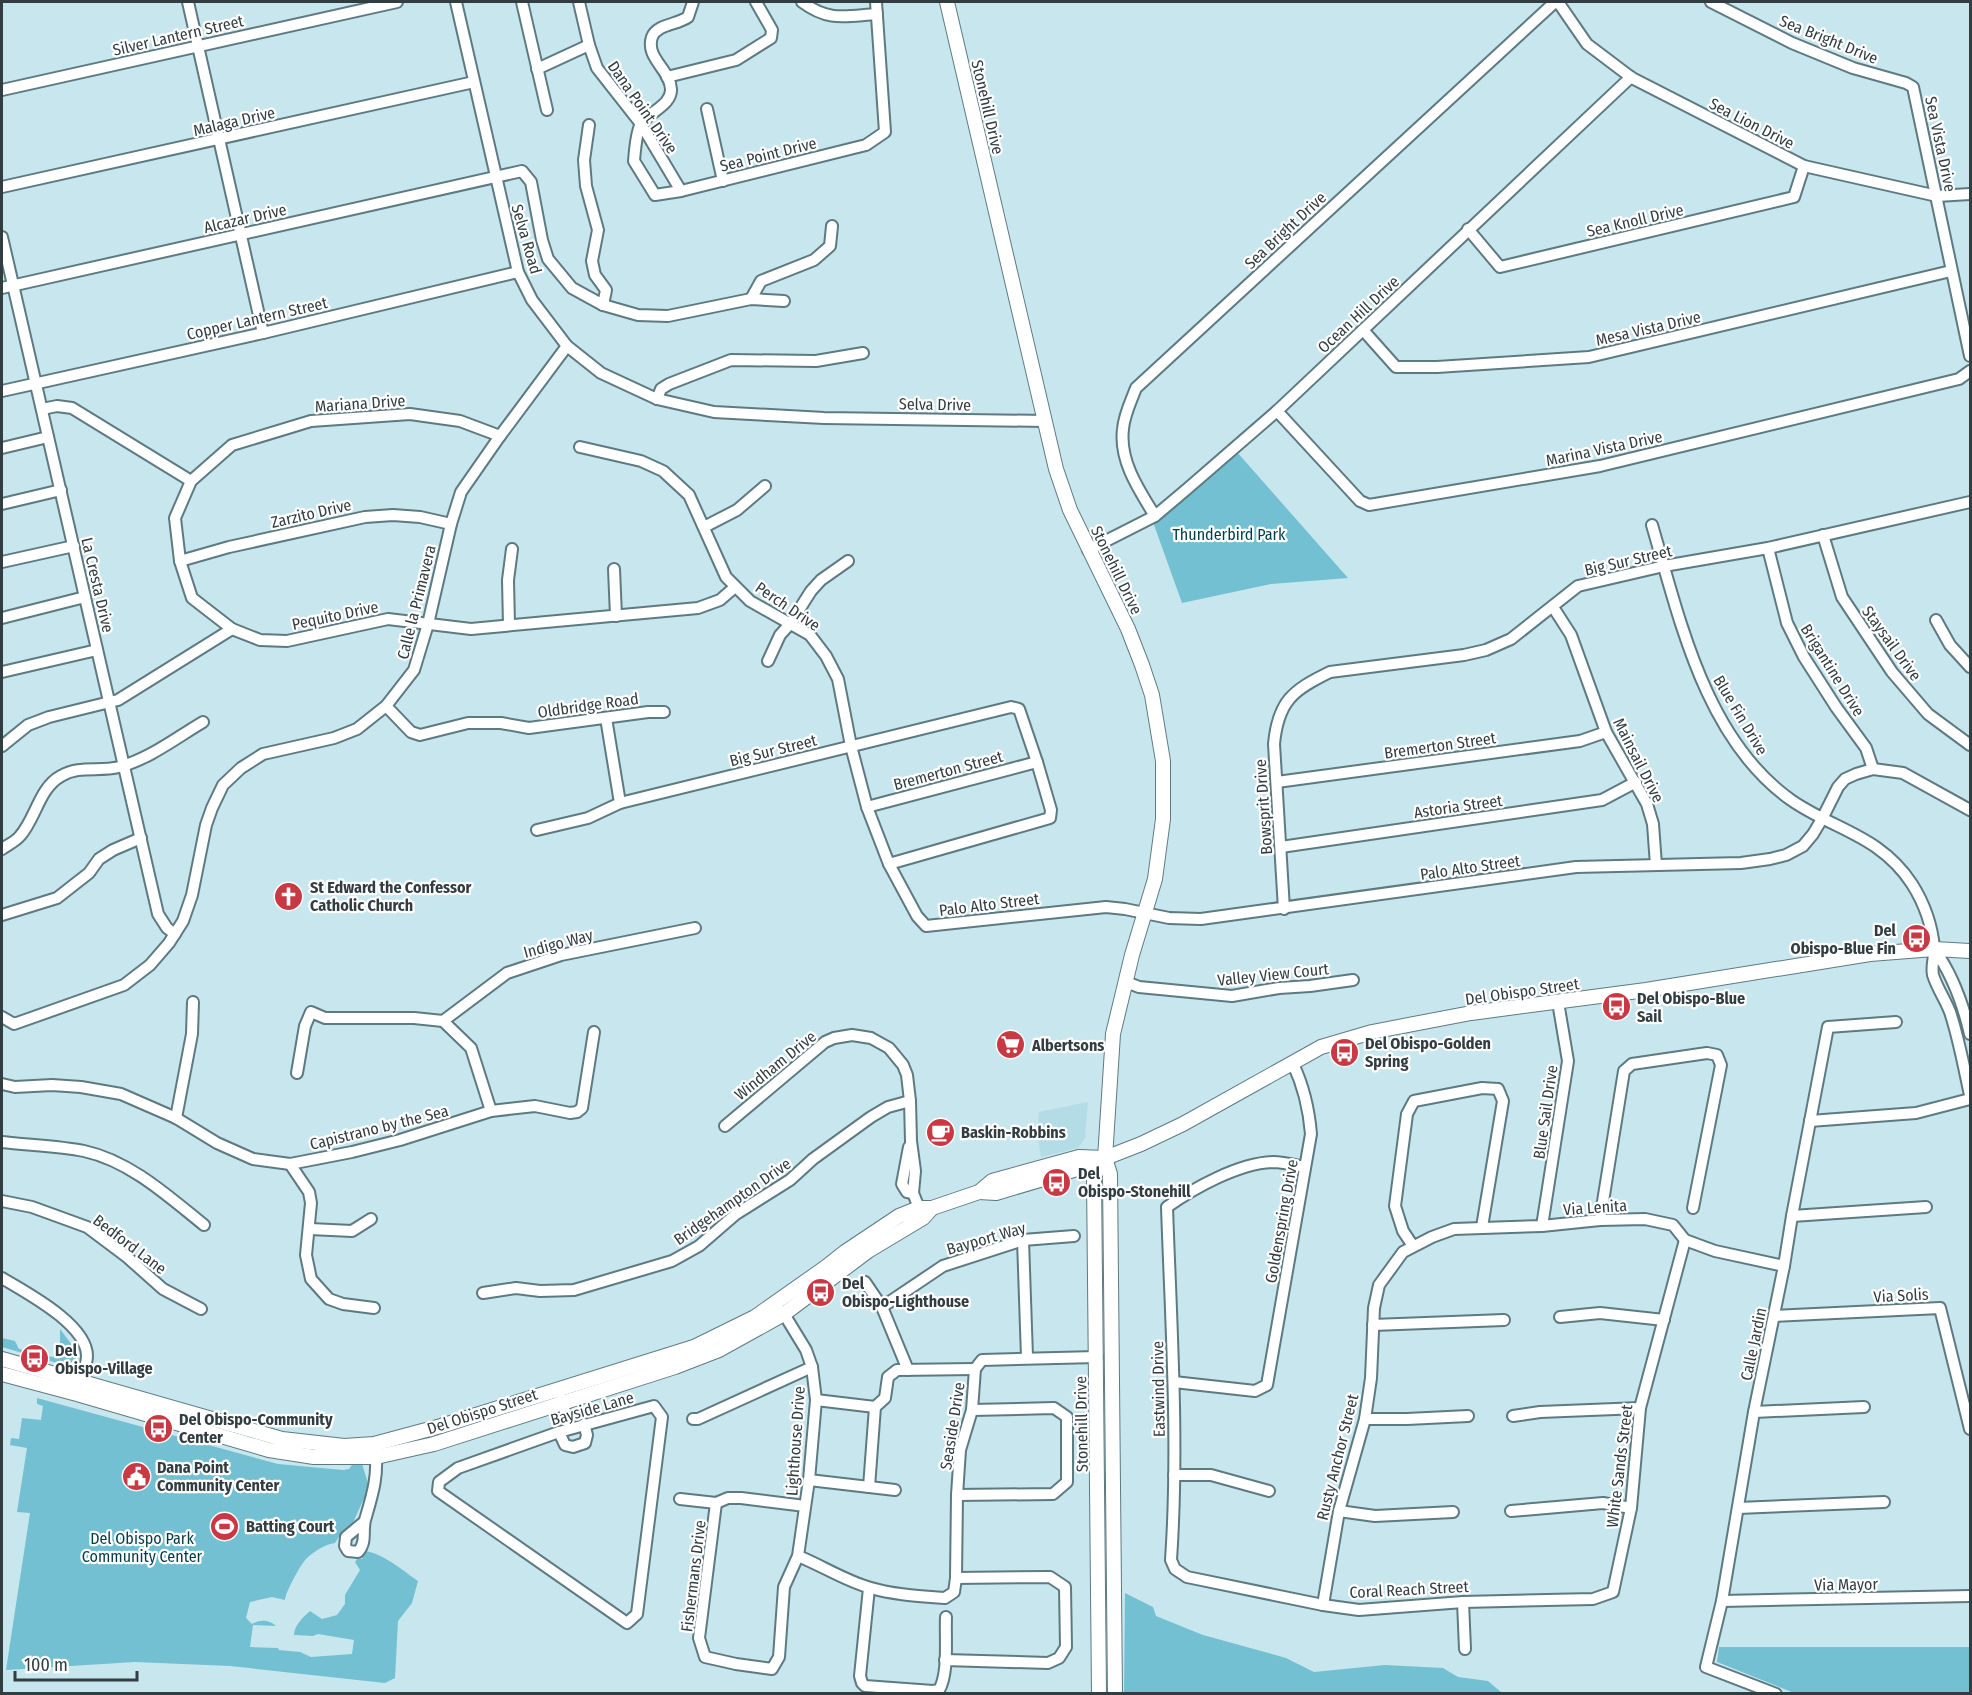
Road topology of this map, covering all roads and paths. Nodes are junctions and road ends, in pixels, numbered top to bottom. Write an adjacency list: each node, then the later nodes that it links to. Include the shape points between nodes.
1 (188, 2): 15 (street)
2 (397, 2): 15 (street, Silver Lantern Street)
3 (456, 2): 19 (street, Selva Road)
4 (522, 2): 16 (street)
5 (579, 2): 14 (street, Dana Point Drive)
6 (693, 2): 17 (street, via 688,17 659,29 653,37 651,52)
7 (756, 2): 17 (street, via 772,30 771,38 736,60)
8 (802, 2): 13 (street, via 828,16)
9 (876, 2): 13 (street)
10 (946, 2): 56 (main road, Stonehill Drive)
11 (1556, 2): 18 (street, Sea Lion Drive, via 1587,44); 66 (street, Sea Bright Drive, via 1136,388 1123,428 1124,452 1132,479)
12 (1711, 2): 20 (street, Sea Bright Drive, via 1792,43)
13 (877, 14): 29 (street, Sea Point Drive, via 885,132 866,145)
14 (589, 45): 16 (street); 24 (street, Dana Point Drive, via 597,68)
15 (197, 46): 21 (street, Silver Lantern Street); 26 (street)
16 (537, 69): 23 (street)
17 (667, 77): 24 (street, via 671,91 667,100)
18 (1631, 77): 27 (street, Sea Lion Drive); 35 (street, Ocean Hill Drive)
19 (474, 82): 26 (street, Malaga Drive); 28 (street, Selva Road)
20 (1906, 84): 33 (street, Sea Vista Drive, via 1916,93)
21 (2, 90)
22 (708, 109): 29 (street)
23 (547, 110)
24 (641, 124): 31 (street, Dana Point Drive); 31 (street, Sea Point Drive, via 634,163 655,195)
25 (589, 125): 43 (street, via 584,160 586,186 598,230 592,261 606,290)
26 (219, 140): 30 (street, Malaga Drive); 36 (street)
27 (1804, 166): 33 (street, Sea Lion Drive); 35 (street, Sea Knoll Drive, via 1794,197 1500,267)
28 (495, 177): 36 (street, Alcazar Drive); 39 (street, Selva Road); 43 (street, Alcazar Drive, via 522,171 531,182 548,260 572,288)
29 (723, 181): 31 (street, Sea Point Drive)
30 (2, 187)
31 (681, 191)
32 (1971, 195): 33 (street, Sea Lion Drive)
33 (1937, 196): 38 (street, Sea Vista Drive)
34 (832, 226): 41 (street, via 830,246 814,260 761,281)
35 (1468, 229): 44 (street, Ocean Hill Drive)
36 (241, 234): 40 (street, Alcazar Drive); 45 (street)
37 (2, 237): 40 (street, La Cresta Drive)
38 (1951, 270): 44 (street, Mesa Vista Drive, via 1589,357 1396,367); 48 (street, Sea Vista Drive)
39 (518, 272): 45 (street, Copper Lantern Street); 46 (street, Selva Road, via 532,300)
40 (7, 286): 50 (street, La Cresta Drive)
41 (751, 299): 42 (street); 43 (street, via 668,316 638,315)
42 (784, 301)
43 (603, 305)
44 (1363, 330): 54 (street, Ocean Hill Drive)
45 (263, 333): 50 (street, Copper Lantern Street)
46 (567, 346): 52 (street, Selva Road, via 602,373); 58 (street, Calle la Primavera)
47 (863, 353): 52 (street, via 816,361 731,360 669,384 661,389)
48 (1971, 356)
49 (1971, 371): 54 (street, Marina Vista Drive, via 1959,379 1600,466 1369,504 1360,501)
50 (36, 383): 51 (street, Copper Lantern Street); 53 (street, La Cresta Drive)
51 (2, 391)
52 (657, 399): 55 (street, Selva Road, via 714,412)
53 (42, 409): 57 (street, La Cresta Drive); 61 (street, via 72,408)
54 (1276, 411): 66 (street, Ocean Hill Drive)
55 (824, 418): 56 (street, Selva Drive)
56 (1045, 421): 74 (main road, Stonehill Drive, via 1066,502)
57 (48, 436): 60 (street); 63 (street, La Cresta Drive)
58 (500, 436): 61 (street, Mariana Drive, via 460,421 410,414 311,421 232,445); 67 (street, Calle la Primavera, via 461,492)
59 (580, 447): 69 (street, Perch Drive, via 641,461 663,471 689,495)
60 (2, 448)
61 (191, 481): 75 (street, Pequito Drive, via 175,518)
62 (765, 486): 69 (street, via 737,510)
63 (61, 490): 65 (street); 71 (street, La Cresta Drive)
64 (1971, 502): 70 (street, Big Sur Street)
65 (2, 504)
66 (1155, 516): 74 (street, Ocean Hill Drive)
67 (451, 524): 75 (street, Zarzito Drive, via 420,517 365,517); 86 (street, Calle la Primavera)
68 (1652, 525): 78 (street, Blue Fin Drive)
69 (704, 527): 80 (street, Perch Drive)
70 (1823, 535): 72 (street, Big Sur Street); 101 (street, Staysail Drive, via 1842,597 1893,672 1928,714)
71 (74, 546): 77 (street); 81 (street, La Cresta Drive)
72 (1768, 548): 78 (street, Big Sur Street); 106 (street, Brigantine Drive, via 1787,623 1804,657 1866,747)
73 (512, 549): 88 (street)
74 (1088, 550): 120 (main road, Stonehill Drive, via 1142,664 1159,728 1164,795 1162,840)
75 (180, 561): 89 (street, Pequito Drive, via 192,598)
76 (848, 561): 87 (street, via 821,580)
77 (2, 562)
78 (1664, 566): 82 (street, Big Sur Street, via 1578,586); 112 (street, Blue Fin Drive, via 1692,657 1729,731 1769,783)
79 (614, 569): 83 (street)
80 (735, 587): 83 (street, Pequito Drive, via 720,600 698,608); 87 (street, Perch Drive, via 750,601)
81 (85, 597): 84 (street); 90 (street, La Cresta Drive)
82 (1553, 607): 95 (street, Big Sur Street, via 1511,639 1486,650 1330,672 1297,689); 100 (street, Mainsail Drive, via 1571,635)
83 (616, 616): 88 (street, Pequito Drive)
84 (2, 618)
85 (1936, 620): 92 (street, via 1950,645)
86 (428, 624): 88 (street, Pequito Drive, via 471,629); 89 (street, Pequito Drive, via 388,619 287,641 260,640); 96 (street, Calle la Primavera, via 414,670)
87 (790, 624): 91 (street); 103 (street, Perch Drive, via 810,635 838,679)
88 (509, 625)
89 (232, 629): 94 (street)
90 (98, 650): 93 (street); 94 (street, La Cresta Drive)
91 (768, 661)
92 (1971, 667)
93 (2, 672)
94 (110, 702): 102 (street, via 28,724); 105 (street, La Cresta Drive)
95 (1284, 705): 107 (street, Bowsprit Drive, via 1276,723 1274,744)
96 (386, 706): 98 (street, Oldbridge Road, via 411,732 420,735 468,723 529,728); 124 (street, Calle la Primavera, via 357,729 334,738 263,754 223,785 206,825 192,895)
97 (664, 712): 98 (street, Oldbridge Road)
98 (606, 718): 109 (street)
99 (203, 722): 105 (street, via 138,762)
100 (1606, 732): 107 (street, Bremerton Street, via 1580,741); 108 (street, Mainsail Drive)
101 (1971, 745)
102 (2, 746)
103 (851, 746): 104 (street, Big Sur Street, via 1011,707 1019,709); 109 (street, Big Sur Street); 110 (street, Perch Drive)
104 (1037, 762): 110 (street, Bremerton Street); 117 (street, via 1051,810 1046,821)
105 (124, 766): 114 (street, La Cresta Drive); 116 (street, via 80,769 60,776 46,789 19,837)
106 (1873, 769): 111 (street, Palo Alto Street, via 1903,773); 112 (street, Palo Alto Street, via 1845,779)
107 (1277, 782): 115 (street, Bowsprit Drive)
108 (1636, 782): 115 (street, Astoria Street, via 1602,800); 118 (street, Mainsail Drive, via 1653,824)
109 (620, 803): 113 (street, Big Sur Street, via 588,818)
110 (867, 807): 117 (street, Perch Drive)
111 (1971, 810)
112 (1822, 819): 118 (street, Palo Alto Street, via 1803,846 1778,857 1741,863); 125 (street, Blue Fin Drive, via 1866,839 1900,869 1925,909)
113 (537, 830)
114 (141, 838): 121 (street, via 99,859 82,879 57,898); 124 (street, La Cresta Drive, via 158,914)
115 (1281, 847): 119 (street, Bowsprit Drive)
116 (2, 849)
117 (889, 864): 122 (street, Perch Drive)
118 (1656, 864): 119 (street, Palo Alto Street, via 1576,867)
119 (1284, 909): 120 (street, Palo Alto Street, via 1201,919)
120 (1144, 913): 122 (street, Palo Alto Street, via 1106,907); 128 (main road, Stonehill Drive)
121 (2, 915)
122 (926, 926)
123 (695, 928): 132 (street, Indigo Way, via 561,955 507,973)
124 (175, 934): 131 (street, Calle la Primavera, via 150,965 124,985 14,1024)
125 (1934, 949): 126 (main road, Del Obispo Street); 130 (main road, Del Obispo Street, via 1870,954); 135 (street, Blue Fin Drive, via 1947,966); 139 (street, Blue Fin Drive, via 1932,970 1949,1011)
126 (1971, 951)
127 (1353, 980): 128 (street, Valley View Court, via 1232,996 1139,987)
128 (1126, 982): 146 (main road, Stonehill Drive, via 1113,1034)
129 (193, 1002): 142 (street, via 192,1034)
130 (1558, 1002): 136 (main road, Del Obispo Street, via 1372,1032 1322,1047); 157 (street, Blue Sail Drive, via 1568,1061)
131 (2, 1017)
132 (443, 1021): 137 (street, via 325,1017 311,1012); 141 (street, via 471,1048)
133 (1896, 1022): 143 (street, Calle Jardin, via 1828,1027)
134 (594, 1032): 141 (street, Capistrano by the Sea, via 582,1108 577,1112 535,1106)
135 (1971, 1034)
136 (1293, 1064): 146 (main road, Del Obispo Street, via 1183,1124); 148 (street, Goldenspring Drive, via 1310,1113)
137 (297, 1073)
138 (2, 1084): 142 (street, Capistrano by the Sea, via 81,1087 122,1094)
139 (1971, 1097): 143 (street, via 1916,1113)
140 (910, 1101): 144 (street, Windham Drive, via 907,1076 889,1048 862,1036 843,1036 815,1049); 152 (street, Windham Drive, via 911,1141 902,1184); 168 (street, Bridgehampton Drive, via 871,1117 790,1180 736,1214 699,1246 672,1261 574,1290 516,1288)
141 (491, 1111): 147 (street, Capistrano by the Sea, via 400,1140)
142 (176, 1118): 147 (street, Capistrano by the Sea, via 253,1159)
143 (1810, 1121): 153 (street, Calle Jardin)
144 (725, 1126)
145 (2, 1142): 156 (street, via 84,1151 120,1165 158,1187)
146 (1105, 1158): 152 (main road, Del Obispo Street); 180 (main road, Stonehill Drive, via 1094,1176); 186 (main road, Stonehill Drive, via 1110,1174)
147 (290, 1164): 159 (street, via 309,1192)
148 (1305, 1167): 187 (street, Goldenspring Drive, via 1267,1385 1255,1391); 187 (street, Eastwind Drive, via 1274,1162 1250,1165 1191,1190 1167,1207)
149 (2, 1201): 172 (street, Bedford Lane, via 32,1207 87,1227 163,1289)
150 (1926, 1207): 153 (street)
151 (1693, 1208): 155 (street, via 1721,1065 1717,1055 1707,1053 1632,1064 1624,1071)
152 (924, 1211): 169 (main road, Del Obispo Street, via 881,1226); 173 (main road, Del Obispo Street)
153 (1792, 1216): 165 (street, Calle Jardin)
154 (371, 1218): 159 (street, via 352,1231)
155 (1600, 1220): 157 (street, Via Lenita); 162 (street, Via Lenita, via 1645,1219 1673,1225)
156 (204, 1225)
157 (1542, 1226): 158 (street, Via Lenita)
158 (1482, 1227): 163 (street, Via Lenita, via 1454,1229); 163 (street, via 1503,1101 1498,1089 1482,1088 1414,1101 1407,1114 1395,1206)
159 (310, 1229): 171 (street, via 306,1256 311,1279 329,1299)
160 (1074, 1236): 161 (street, Bayport Way)
161 (1023, 1240): 170 (street, Bayport Way, via 943,1266); 179 (street)
162 (1685, 1240): 165 (street, Via Lenita, via 1715,1251); 177 (street, White Sands Street)
163 (1413, 1246): 164 (street, Via Lenita)
164 (1403, 1252): 178 (street, Rusty Anchor Street, via 1379,1285)
165 (1784, 1266): 174 (street, Calle Jardin)
166 (2, 1278): 188 (street, via 56,1311 85,1344 87,1356)
167 (865, 1282): 170 (street)
168 (483, 1293)
169 (773, 1305): 173 (street, Lighthouse Drive); 189 (main road, Del Obispo Street, via 694,1347)
170 (882, 1307): 184 (street)
171 (374, 1308)
172 (201, 1309)
173 (784, 1314): 182 (street, Lighthouse Drive); 189 (main road, Del Obispo Street, via 698,1359)
174 (1774, 1316): 195 (street, Calle Jardin); 202 (street, Via Solis, via 1940,1308)
175 (1560, 1317): 177 (street, via 1600,1313)
176 (1504, 1320): 178 (street)
177 (1664, 1320): 193 (street, White Sands Street)
178 (1373, 1325): 199 (street, Rusty Anchor Street)
179 (1027, 1357): 180 (street, Seaside Drive); 183 (street, Seaside Drive, via 982,1360)
180 (1097, 1357): 186 (main road); 234 (main road, Stonehill Drive)
181 (2, 1359): 188 (main road, Del Obispo Street)
182 (812, 1367): 190 (street, Lighthouse Drive); 198 (street)
183 (975, 1369): 184 (street); 194 (street, Seaside Drive)
184 (908, 1370): 191 (street, via 897,1370 888,1377 885,1398)
185 (2, 1374): 188 (main road, Del Obispo Street)
186 (1113, 1375): 235 (main road, Stonehill Drive)
187 (1173, 1382): 205 (street, Eastwind Drive)
188 (79, 1387): 204 (main road, Del Obispo Street, via 269,1450 314,1458)
189 (561, 1395): 201 (street); 204 (main road, Del Obispo Street, via 434,1444)
190 (816, 1400): 191 (street); 206 (street, Lighthouse Drive)
191 (875, 1407): 207 (street)
192 (1864, 1407): 195 (street)
193 (1640, 1408): 197 (street); 215 (street, White Sands Street)
194 (972, 1410): 210 (street, Seaside Drive, via 960,1450); 210 (street, via 1054,1408 1067,1417 1067,1482 1053,1494)
195 (1754, 1412): 216 (street, Calle Jardin)
196 (1468, 1416): 199 (street)
197 (1513, 1416)
198 (693, 1419)
199 (1365, 1419): 217 (street, Rusty Anchor Street)
200 (584, 1424): 201 (street, Bayside Lane); 203 (street, via 588,1435 585,1443 573,1447 566,1445); 203 (street, Bayside Lane, via 654,1406 662,1417 637,1614 627,1623 438,1491 439,1482 458,1468)
201 (570, 1428): 203 (street, Bayside Lane)
202 (1971, 1429)
203 (559, 1432)
204 (375, 1450): 220 (street, via 374,1491)
205 (1174, 1475): 209 (street, via 1211,1475); 222 (street, Eastwind Drive, via 1171,1560)
206 (809, 1480): 207 (street); 214 (street, Lighthouse Drive)
207 (869, 1487): 208 (street)
208 (895, 1490)
209 (1269, 1491)
210 (957, 1495): 223 (street, Seaside Drive)
211 (680, 1499): 213 (street)
212 (1884, 1502): 216 (street)
213 (716, 1503): 214 (street, via 741,1498); 233 (street, Fishermans Drive, via 699,1638 705,1657)
214 (805, 1506): 221 (street, Lighthouse Drive)
215 (1631, 1508): 218 (street, via 1603,1503); 225 (street, White Sands Street)
216 (1738, 1508): 227 (street, Calle Jardin)
217 (1339, 1511): 219 (street, via 1375,1516); 229 (street, Rusty Anchor Street)
218 (1511, 1511)
219 (1453, 1512)
220 (364, 1522)
221 (798, 1556): 224 (street); 233 (street, Lighthouse Drive, via 784,1587 779,1657 772,1669)
222 (1175, 1569): 229 (street, Coral Reach Street, via 1187,1577)
223 (956, 1578): 224 (street, via 954,1592 945,1599); 232 (street, via 1050,1577 1065,1587 1066,1647 1059,1658 1048,1663)
224 (869, 1588): 232 (street, via 862,1683 869,1687 933,1691 940,1689)
225 (1613, 1592): 228 (street, Coral Reach Street, via 1593,1599)
226 (1971, 1596): 227 (street, Via Mayor)
227 (1722, 1601): 236 (street, Calle Jardin, via 1706,1667)
228 (1463, 1602): 229 (street, Coral Reach Street, via 1359,1610); 231 (street)
229 (1323, 1605)
230 (946, 1617): 232 (street)
231 (1465, 1649)
232 (945, 1660)
233 (736, 1664)
234 (1099, 1694)
235 (1115, 1694)
236 (1776, 1694)

